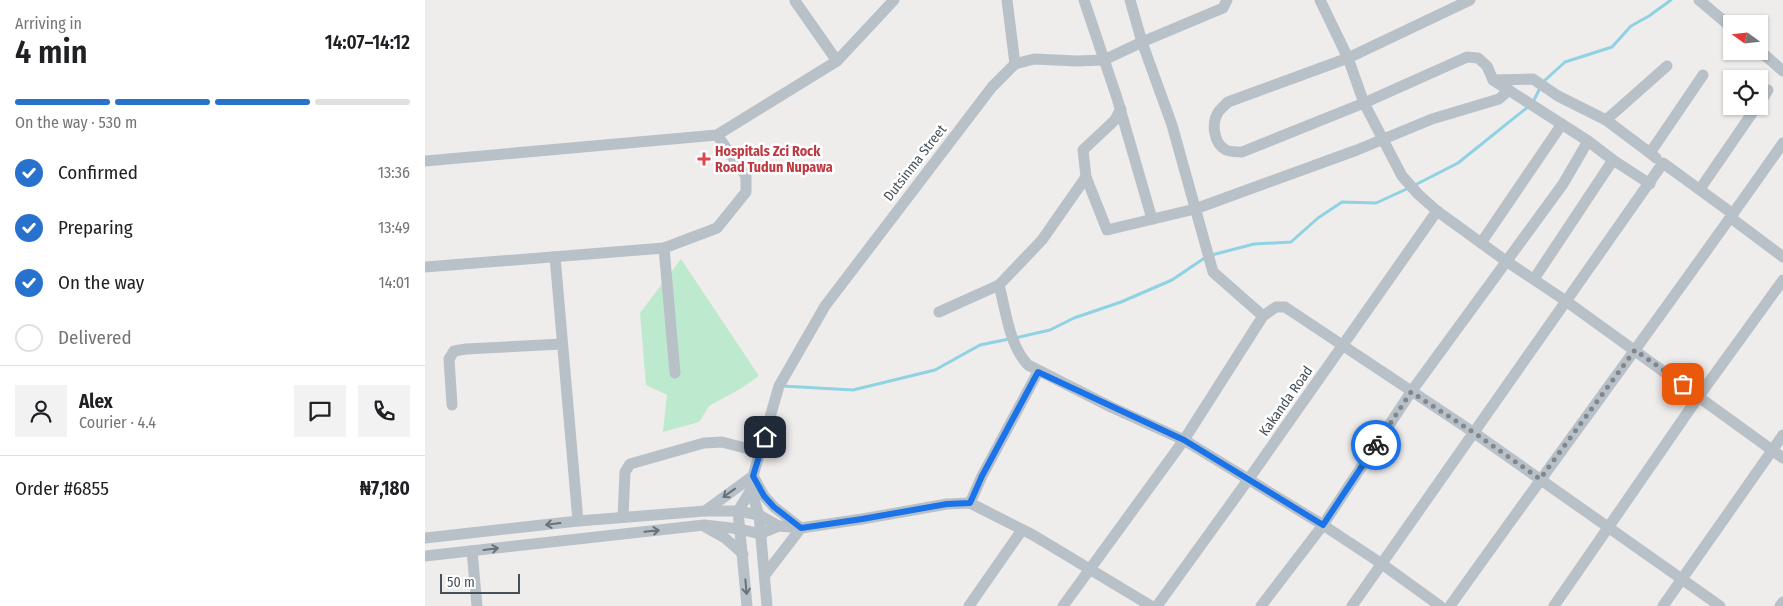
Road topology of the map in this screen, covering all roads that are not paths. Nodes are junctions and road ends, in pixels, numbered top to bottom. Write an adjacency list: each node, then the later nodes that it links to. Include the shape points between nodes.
1 (894, 0): 15 (street)
2 (1007, 0): 16 (street)
3 (1084, 0): 14 (street)
4 (1130, 0): 11 (street)
5 (1229, 0): 11 (street, via 1223,8)
6 (1321, 0): 12 (street)
7 (1470, 0): 12 (street)
8 (1699, 0): 10 (street)
9 (795, 1): 15 (street)
10 (1723, 20)
11 (1142, 42): 14 (street); 38 (street, via 1171,125)
12 (1348, 58): 22 (street); 22 (street, via 1228,102 1219,111 1214,134 1220,146 1228,151 1242,152)
13 (1768, 58): 18 (street)
14 (1104, 60): 16 (street, via 1034,59); 23 (street)
15 (837, 61): 27 (street)
16 (1015, 64): 66 (street, Dutsinma Street, via 992,87 825,306 779,386)
17 (1667, 66): 25 (street)
18 (1783, 71)
19 (1703, 75): 31 (street)
20 (1493, 80): 21 (street); 22 (street, via 1487,66 1478,58 1467,57); 25 (street, via 1533,80)
21 (1509, 90): 26 (street); 28 (street, via 1499,99)
22 (1364, 103): 28 (street)
23 (1121, 109): 35 (street, via 1115,120 1083,150); 41 (street)
24 (1751, 115): 37 (street)
25 (1606, 120): 31 (street)
26 (1562, 124): 29 (street); 42 (street)
27 (717, 135): 33 (street); 43 (street, via 746,176 746,192 717,228)
28 (1383, 138): 38 (street); 39 (street, via 1402,176)
29 (1588, 141): 32 (street); 46 (street, via 1563,184)
30 (1783, 143): 40 (street)
31 (1650, 153): 34 (street)
32 (1613, 160): 36 (street); 48 (street)
33 (425, 161)
34 (1663, 164): 36 (street); 37 (street)
35 (1086, 177): 41 (street, via 1107,230); 50 (street, via 1042,240)
36 (1650, 184): 51 (street)
37 (1700, 189): 40 (street)
38 (1195, 209): 41 (street); 53 (street, via 1213,272)
39 (1437, 211): 42 (street); 55 (street, Kakanda Road)
40 (1732, 216): 44 (street); 56 (street)
41 (1152, 219)
42 (1481, 243): 46 (street)
43 (664, 248): 45 (street); 58 (street)
44 (1783, 257)
45 (555, 258): 47 (street); 54 (street)
46 (1506, 261): 48 (street); 59 (street)
47 (425, 267)
48 (1534, 279): 51 (street)
49 (1783, 280): 60 (street)
50 (999, 285): 52 (street); 57 (street, via 1020,357)
51 (1566, 301): 56 (street); 62 (street)
52 (939, 312)
53 (1263, 316): 55 (street, via 1276,307 1285,307); 64 (street)
54 (562, 344): 61 (street, via 454,351 449,359); 77 (street)
55 (1343, 346): 59 (street); 70 (street, Kakanda Road)
56 (1635, 350): 60 (street); 69 (street)
57 (1038, 372): 64 (street); 72 (street)
58 (675, 373)
59 (1411, 392): 62 (street); 79 (street)
60 (1699, 396): 65 (street); 81 (street)
61 (452, 406)
62 (1473, 432): 69 (street); 90 (street)
63 (1783, 434): 65 (street)
64 (1184, 440): 70 (street); 91 (street)
65 (1771, 450): 67 (street); 93 (street)
66 (760, 452): 68 (street, Dutsinma Street); 76 (street, via 722,442 705,442 630,464 625,472)
67 (1783, 458)
68 (753, 476): 71 (street, Dutsinma Street); 73 (street, one-way to 73); 82 (street, via 774,507)
69 (1540, 479): 81 (street); 105 (street)
70 (1248, 480): 79 (street); 101 (street, Kakanda Road)
71 (751, 490): 74 (street, Dutsinma Street); 75 (street, Dutsinma Street)
72 (970, 503): 82 (street); 84 (street)
73 (705, 510): 74 (street); 76 (street)
74 (738, 511): 75 (street); 83 (street)
75 (759, 515): 80 (street); 85 (street, Dutsinma Street)
76 (623, 517): 77 (street)
77 (578, 521): 86 (street, one-way to 86)
78 (704, 525): 83 (street); 87 (street, one-way to 78); 88 (street)
79 (1323, 525): 90 (street); 102 (street)
80 (779, 526): 82 (street); 85 (street)
81 (1609, 527): 93 (street); 106 (street)
82 (801, 528): 92 (street)
83 (740, 529): 85 (street); 88 (street)
84 (1021, 530): 91 (street); 98 (street)
85 (760, 534): 92 (street, Dutsinma Street)
86 (425, 538)
87 (472, 551): 89 (street); 95 (street)
88 (743, 554): 96 (street, one-way to 96)
89 (425, 556)
90 (1382, 564): 103 (street); 104 (street)
91 (1090, 568): 99 (street); 100 (street)
92 (765, 575): 97 (street, Dutsinma Street)
93 (1682, 579): 107 (street); 108 (street)
94 (1783, 602): 109 (street)
95 (477, 606)
96 (747, 606)
97 (767, 606)
98 (969, 606)
99 (1063, 606)
100 (1151, 606)
101 (1157, 606)
102 (1261, 606)
103 (1352, 606)
104 (1440, 606)
105 (1450, 606)
106 (1554, 606)
107 (1663, 606)
108 (1720, 606)
109 (1780, 606)

